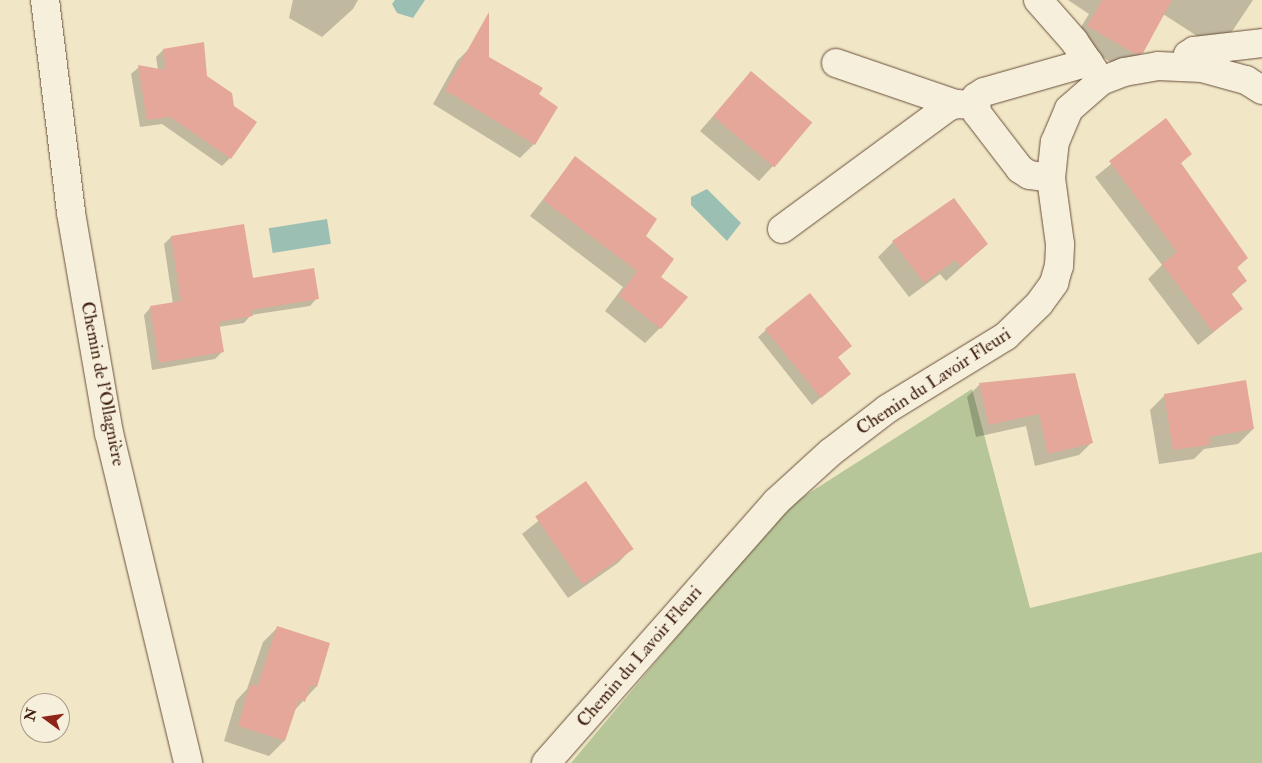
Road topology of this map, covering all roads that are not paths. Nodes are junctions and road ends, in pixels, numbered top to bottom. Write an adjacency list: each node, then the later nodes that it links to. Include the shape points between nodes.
1 (45, 0): 11 (street, Chemin de l'Ollagnière, via 70,212 109,433)
2 (1038, 0): 6 (street)
3 (1262, 43): 5 (street, via 1194,51 1188,55)
4 (836, 63): 8 (street)
5 (1184, 68): 6 (street, Chemin du Lavoir Fleuri); 7 (street, Chemin du Lavoir Fleuri, via 1202,68 1246,80)
6 (1095, 72): 8 (street, via 984,92); 9 (street, Chemin du Lavoir Fleuri, via 1069,109 1055,142)
7 (1262, 90)
8 (965, 105): 9 (street, via 1020,169 1028,175); 10 (street)
9 (1051, 178): 12 (street, Chemin du Lavoir Fleuri, via 1060,244 1059,266 1054,283 1039,304 1006,336 887,409 831,452 776,502)
10 (782, 229)
11 (188, 763)
12 (546, 763)

